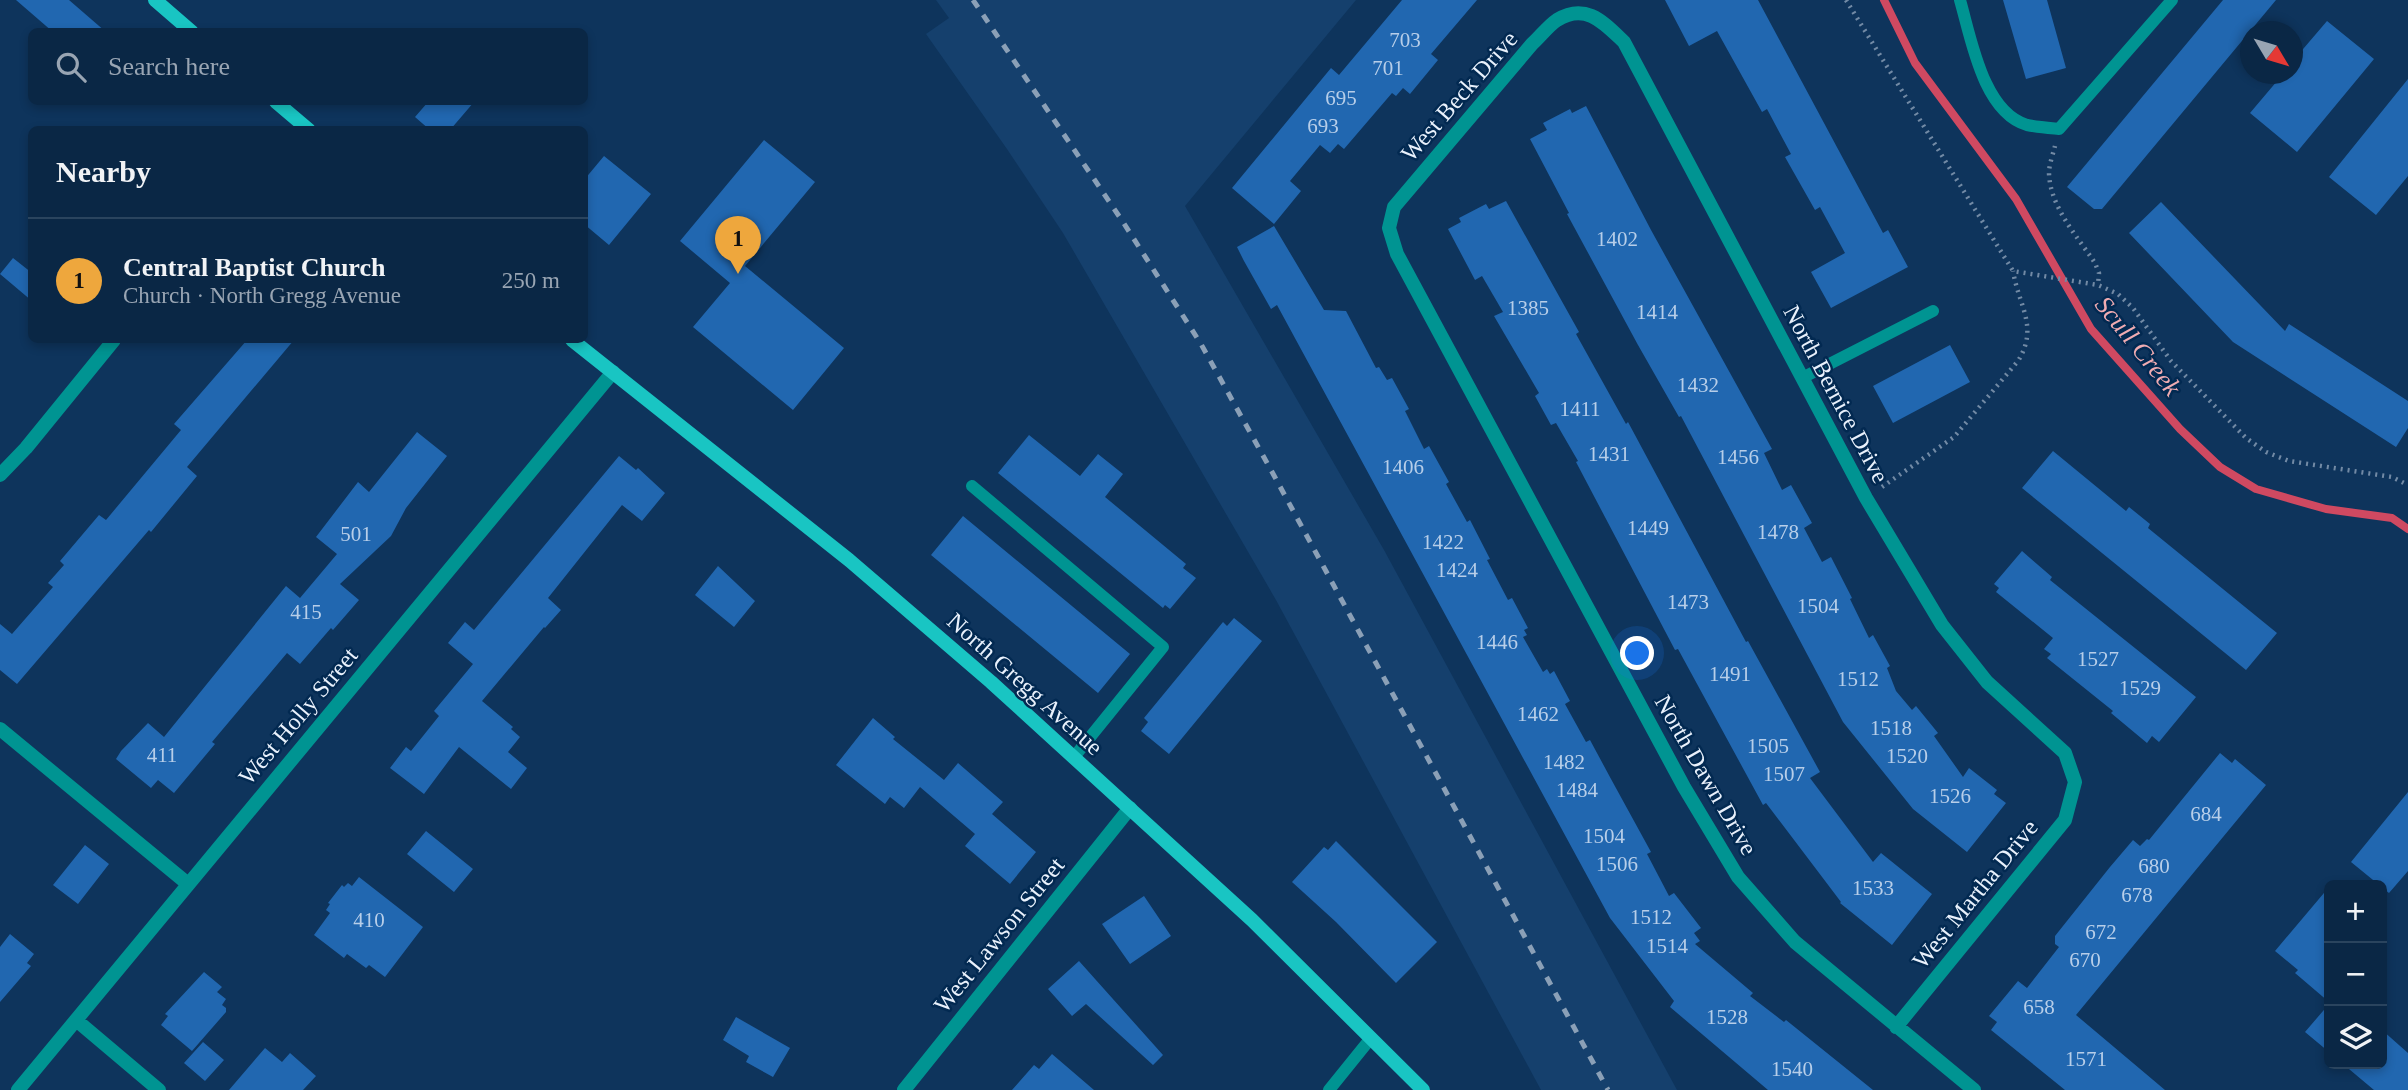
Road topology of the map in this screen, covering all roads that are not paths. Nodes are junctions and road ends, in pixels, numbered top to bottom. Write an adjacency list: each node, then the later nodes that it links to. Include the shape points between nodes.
1 (155, 0): 5 (main road)
2 (1960, 0): 3 (lane, via 1986,87 1999,107 2025,124 2059,129)
3 (2172, 0)
4 (1582, 12): 8 (street, West Beck Drive, via 1557,20 1532,44 1394,207); 13 (street, North Bernice Drive, via 1601,20 1624,42)
5 (187, 28)
6 (278, 105): 7 (main road)
7 (291, 124)
8 (1389, 228): 22 (street, North Dawn Drive, via 1410,279 1684,787 1738,877 1795,942)
9 (1933, 311): 13 (lane)
10 (112, 343): 14 (street)
11 (576, 343): 12 (main road, North Gregg Avenue)
12 (613, 372): 17 (main road, North Gregg Avenue, via 849,560); 20 (street, West Holly Street)
13 (1802, 378): 18 (street, North Bernice Drive, via 1942,625 1987,682 2065,753)
14 (0, 475)
15 (972, 486): 17 (lane, via 1163,647)
16 (0, 729): 20 (street)
17 (1074, 757): 19 (main road, North Gregg Avenue)
18 (2075, 782): 22 (street, West Martha Drive, via 2065,820)
19 (1130, 808): 23 (main road, North Gregg Avenue); 26 (street, West Lawson Street)
20 (188, 884): 21 (street, West Holly Street)
21 (76, 1020): 24 (street, West Holly Street); 25 (street)
22 (1896, 1027): 29 (street, North Dawn Drive)
23 (1371, 1038): 27 (lane); 28 (main road, North Gregg Avenue)
24 (18, 1090)
25 (159, 1090)
26 (904, 1090)
27 (1329, 1090)
28 (1423, 1090)
29 (1974, 1090)

